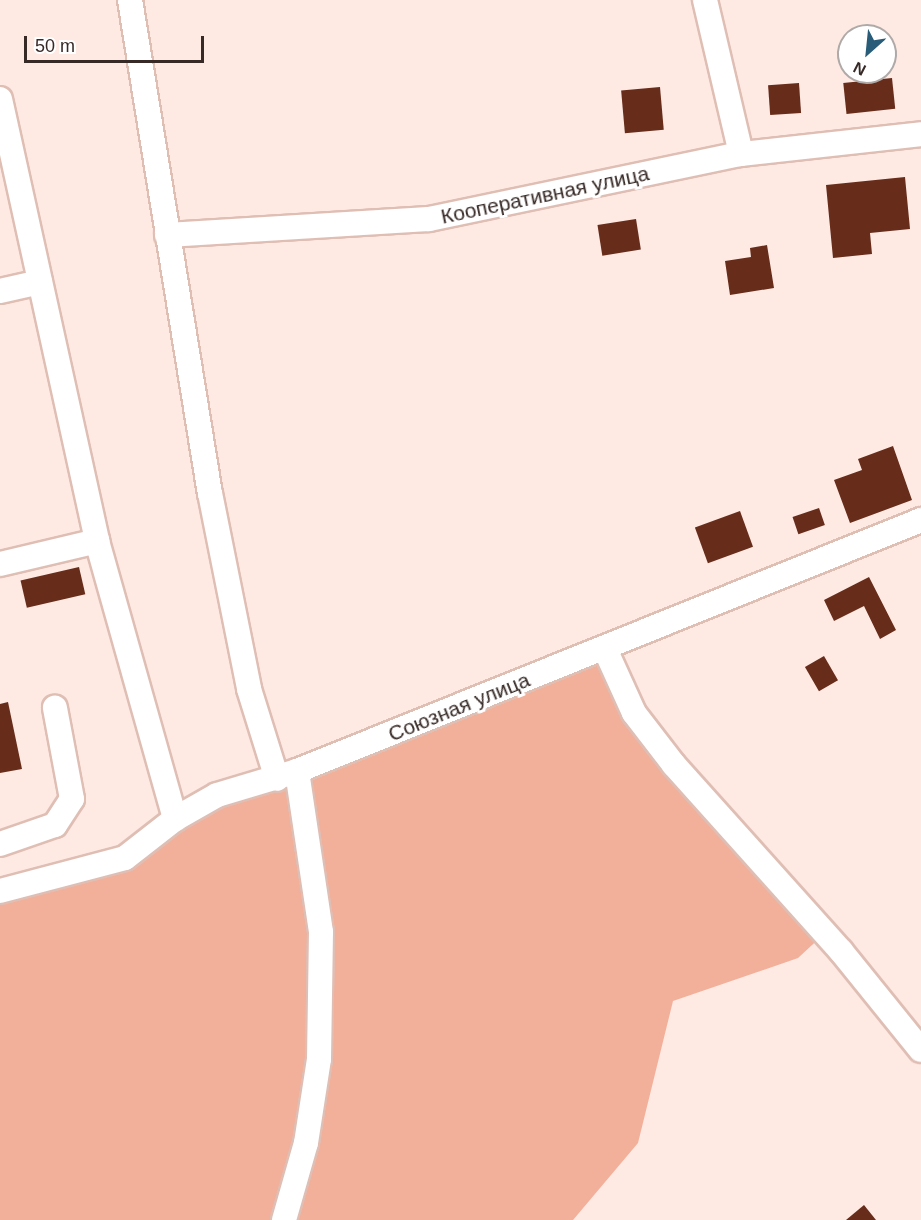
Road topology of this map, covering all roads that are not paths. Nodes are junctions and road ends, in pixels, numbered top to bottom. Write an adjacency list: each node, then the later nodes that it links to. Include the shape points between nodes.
1 (130, 0): 6 (street)
2 (705, 0): 5 (street)
3 (0, 99): 7 (street)
4 (921, 134): 5 (street, Кооперативная улица)
5 (741, 154): 6 (street, Кооперативная улица, via 429,219)
6 (167, 235): 14 (street, via 249,689)
7 (40, 282): 8 (street); 10 (street)
8 (0, 291)
9 (921, 520): 12 (street, Союзная улица)
10 (97, 541): 11 (street); 15 (street)
11 (0, 564)
12 (605, 649): 14 (street, Союзная улица); 18 (street, via 634,713 674,765)
13 (56, 708): 16 (street, via 72,799 55,825)
14 (287, 775): 15 (street, Союзная улица, via 218,795); 20 (street, via 321,932 320,1059 306,1143)
15 (175, 819): 17 (street, Союзная улица, via 125,858)
16 (0, 844)
17 (0, 891)
18 (912, 1022): 19 (street)
19 (921, 1050)
20 (284, 1220)

